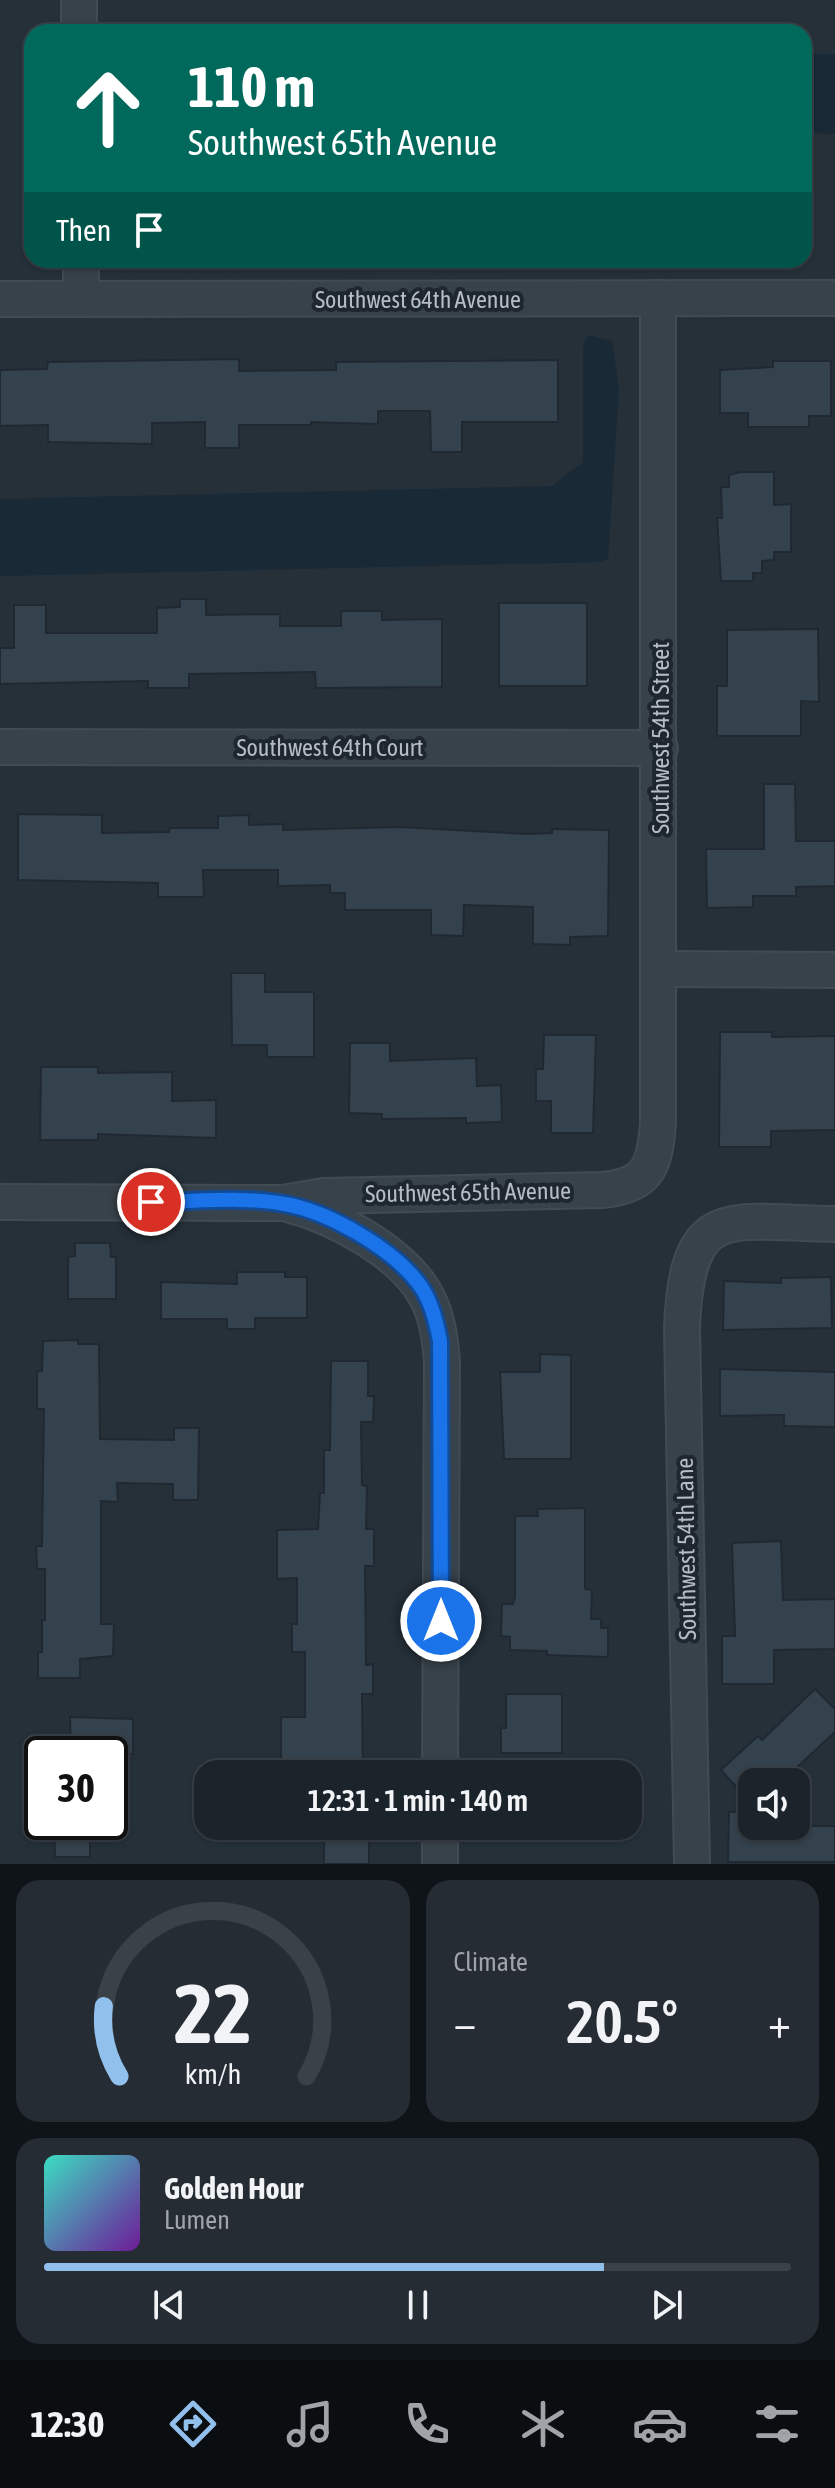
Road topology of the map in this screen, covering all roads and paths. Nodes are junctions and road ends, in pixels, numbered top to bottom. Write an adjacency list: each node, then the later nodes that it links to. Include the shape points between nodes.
1 (79, 0): 2 (street)
2 (79, 24)
3 (81, 268): 7 (street)
4 (658, 298): 5 (street, Southwest 64th Avenue); 7 (street, Southwest 64th Avenue); 9 (street, Southwest 54th Street)
5 (835, 298)
6 (0, 299): 7 (street, Southwest 64th Avenue)
7 (81, 299)
8 (0, 747): 9 (street, Southwest 64th Court)
9 (660, 748): 10 (street, Southwest 54th Street)
10 (658, 969): 11 (street); 12 (street, Southwest 54th Street, via 658,1123)
11 (835, 970)
12 (645, 1175): 14 (street, Southwest 65th Avenue, via 630,1186 602,1190 324,1196)
13 (0, 1202): 14 (street, Southwest 65th Avenue)
14 (283, 1203): 16 (street, via 319,1212 386,1253 419,1284 436,1320 442,1362)
15 (835, 1224): 19 (street, Southwest 54th Lane, via 719,1226 704,1238 685,1282)
16 (440, 1760)
17 (440, 1840): 18 (street)
18 (440, 1864)
19 (692, 1864)

